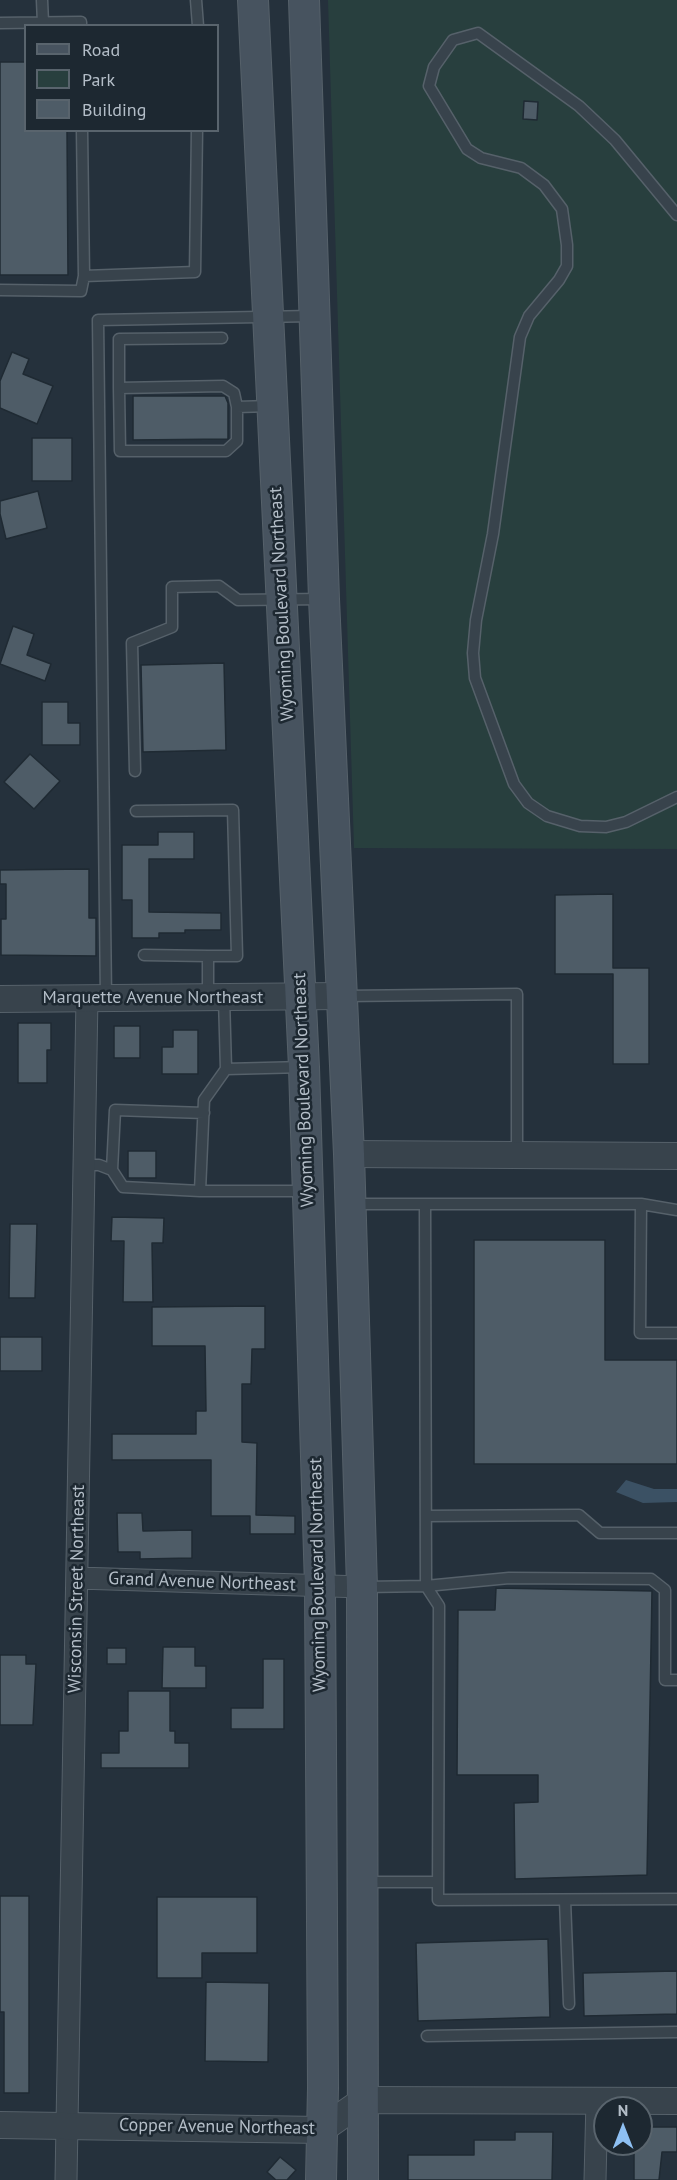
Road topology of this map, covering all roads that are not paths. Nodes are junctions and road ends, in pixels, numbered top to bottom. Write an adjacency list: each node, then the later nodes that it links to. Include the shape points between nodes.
1 (42, 0): 6 (lane)
2 (196, 0): 8 (lane)
3 (253, 0): 15 (main road, Wyoming Boulevard Northeast)
4 (304, 0): 14 (main road)
5 (0, 23): 6 (lane)
6 (43, 23): 7 (lane)
7 (81, 24)
8 (198, 24)
9 (82, 132): 12 (lane)
10 (197, 132): 12 (lane, via 195,272)
11 (677, 215): 23 (lane, via 615,140 579,106 478,33 453,40 434,67 429,86 467,149 481,158 521,168 544,185 562,209 567,245 567,266 529,316 520,337 493,534 476,620 476,678 514,784 528,803 547,816 579,826 606,827 626,822)
12 (84, 276): 13 (lane, via 81,291)
13 (0, 290)
14 (316, 316): 15 (lane); 21 (main road)
15 (269, 317): 18 (main road, Wyoming Boulevard Northeast); 28 (lane, via 98,320)
16 (222, 338): 17 (lane, via 119,339)
17 (119, 388): 19 (lane, via 223,386 234,393); 19 (lane, via 120,451 226,451 237,441)
18 (273, 406): 19 (lane); 20 (main road, Wyoming Boulevard Northeast)
19 (237, 407)
20 (281, 598): 21 (lane); 22 (lane, via 238,600 219,586 172,587 172,627 132,644); 30 (main road, Wyoming Boulevard Northeast)
21 (324, 599): 27 (main road)
22 (135, 771)
23 (677, 797)
24 (136, 811): 26 (lane, via 233,810 237,956)
25 (144, 955): 26 (lane)
26 (208, 956): 29 (lane)
27 (342, 996): 30 (street, Marquette Avenue Northeast); 35 (main road); 36 (lane, via 517,994)
28 (96, 998): 29 (street, Marquette Avenue Northeast); 31 (street, Marquette Avenue Northeast); 38 (street, Wisconsin Street Northeast)
29 (216, 998): 30 (street, Marquette Avenue Northeast); 33 (lane)
30 (302, 998): 32 (main road, Wyoming Boulevard Northeast)
31 (0, 999)
32 (304, 1067): 33 (lane); 41 (main road, Wyoming Boulevard Northeast)
33 (226, 1069): 34 (lane, via 204,1100)
34 (204, 1113): 39 (lane, via 115,1110); 40 (lane)
35 (349, 1154): 36 (street); 42 (main road)
36 (517, 1155): 37 (street)
37 (677, 1156)
38 (84, 1165): 39 (lane); 49 (street, Wisconsin Street Northeast)
39 (112, 1170): 40 (lane, via 123,1188)
40 (200, 1191): 41 (lane)
41 (308, 1191): 50 (main road, Wyoming Boulevard Northeast)
42 (351, 1203): 43 (lane); 52 (main road)
43 (426, 1203): 44 (lane); 47 (lane)
44 (641, 1203): 45 (lane); 46 (lane, via 640,1333)
45 (677, 1210)
46 (677, 1333)
47 (426, 1516): 48 (lane, via 579,1515 600,1533); 51 (lane)
48 (677, 1533)
49 (78, 1578): 50 (street, Grand Avenue Northeast); 66 (street, Wisconsin Street Northeast)
50 (320, 1586): 52 (street, Grand Avenue Northeast); 67 (main road, Wyoming Boulevard Northeast)
51 (426, 1586): 52 (lane); 53 (lane, via 509,1578 651,1579 665,1590 666,1680); 55 (lane, via 439,1606)
52 (362, 1587): 54 (main road)
53 (677, 1680)
54 (363, 1882): 55 (lane); 61 (main road)
55 (438, 1882): 56 (lane, via 438,1900)
56 (565, 1899): 57 (lane); 58 (lane)
57 (677, 1899)
58 (569, 2004)
59 (677, 2032): 60 (lane)
60 (427, 2036)
61 (364, 2100): 62 (street); 67 (street, Copper Avenue Northeast); 71 (main road)
62 (593, 2100)
63 (653, 2101): 64 (street)
64 (677, 2101)
65 (0, 2125): 66 (street, Copper Avenue Northeast)
66 (67, 2126): 67 (street, Copper Avenue Northeast); 69 (street, Wisconsin Street Northeast)
67 (321, 2130): 70 (main road, Wyoming Boulevard Northeast)
68 (596, 2156): 72 (street)
69 (66, 2180)
70 (321, 2180)
71 (363, 2180)
72 (595, 2180)

